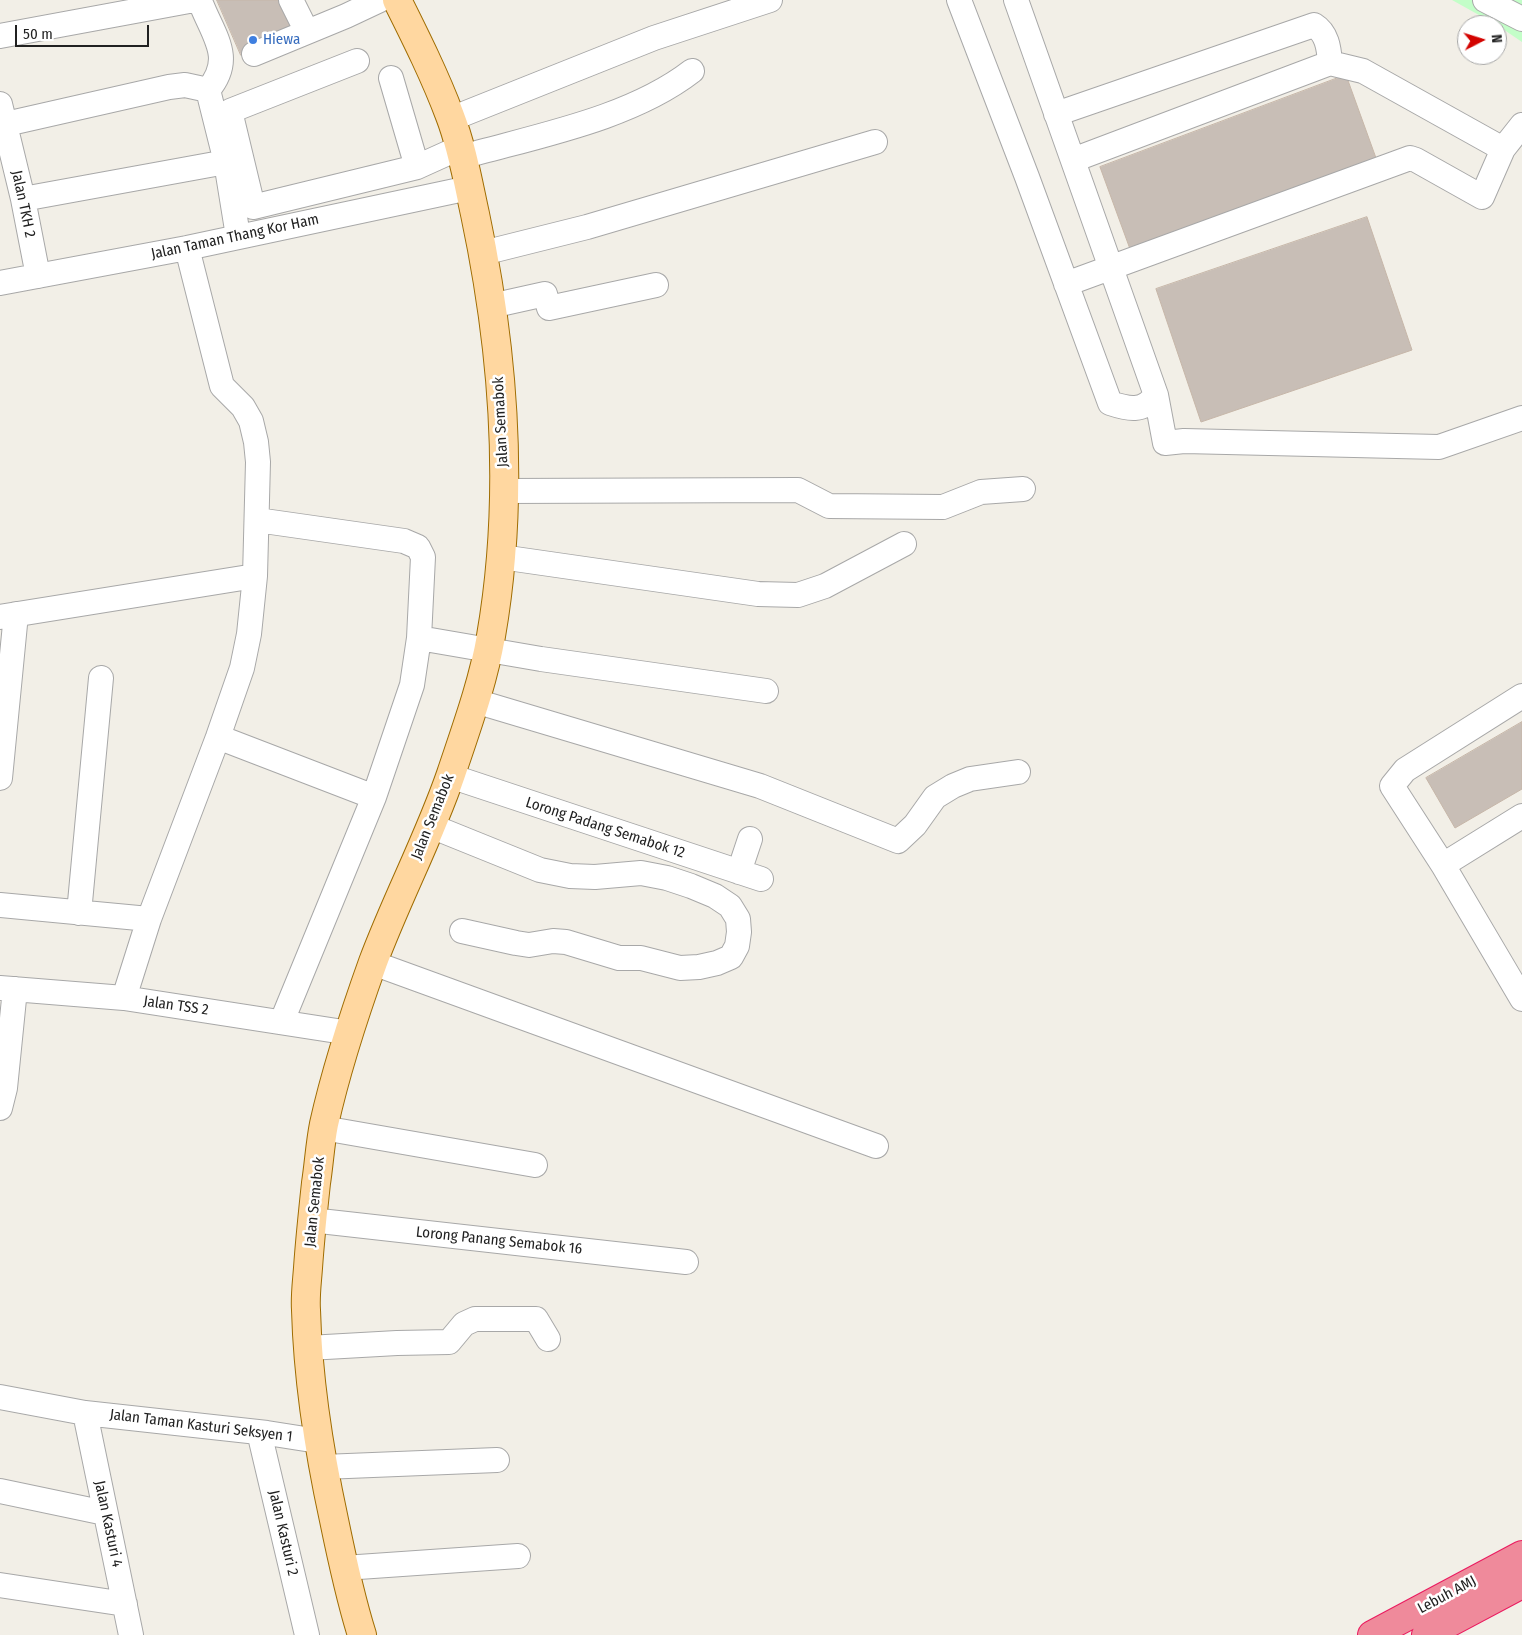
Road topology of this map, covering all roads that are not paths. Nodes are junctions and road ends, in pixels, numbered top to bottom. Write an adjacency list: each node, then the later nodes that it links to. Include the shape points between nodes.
1 (291, 0): 10 (street)
2 (380, 0): 8 (street)
3 (397, 0): 20 (main road, Jalan Semabok)
4 (770, 0): 20 (street, via 654,38)
5 (959, 0): 36 (street)
6 (1016, 0): 19 (street)
7 (1485, 0): 9 (street)
8 (340, 8): 10 (street)
9 (1522, 19)
10 (308, 32): 12 (street)
11 (0, 36): 17 (street, via 196,1 202,6 222,60 220,72)
12 (254, 54)
13 (357, 61): 27 (street, via 230,111 252,207)
14 (1330, 62): 19 (street, via 1326,39 1314,25); 23 (street, via 1363,71); 25 (street)
15 (692, 71): 24 (street, via 643,101 578,125)
16 (391, 78): 27 (street)
17 (208, 90): 18 (street, via 185,85); 26 (street)
18 (3, 114): 29 (street, Jalan TKH 2)
19 (1056, 114): 25 (street)
20 (451, 119): 24 (main road, Jalan Semabok)
21 (1522, 125): 23 (street)
22 (875, 142): 32 (street, via 587,227)
23 (1503, 150): 33 (street, via 1482,196 1410,158)
24 (460, 152): 27 (street); 28 (main road, Jalan Semabok)
25 (1073, 160): 33 (street)
26 (226, 162): 29 (street); 30 (street)
27 (417, 167)
28 (469, 188): 30 (street, Jalan Taman Thang Kor Ham); 32 (main road, Jalan Semabok)
29 (23, 199): 34 (street, Jalan TKH 2)
30 (238, 236): 31 (street, Jalan Taman Thang Kor Ham)
31 (187, 248): 34 (street, Jalan Taman Thang Kor Ham); 43 (street, via 222,386 243,407 251,421 256,442)
32 (483, 253): 38 (main road, Jalan Semabok)
33 (1111, 268): 36 (street); 39 (street)
34 (38, 276): 35 (street, Jalan Taman Thang Kor Ham)
35 (0, 283)
36 (1066, 284): 39 (street, via 1110,403 1137,408 1150,403)
37 (656, 285): 38 (street, via 549,308 545,294)
38 (491, 306): 42 (main road, Jalan Semabok, via 502,418)
39 (1156, 396): 40 (street, via 1165,443 1439,447)
40 (1522, 418)
41 (1024, 489): 42 (street, via 981,492 944,507 828,506 798,490)
42 (504, 491): 45 (main road, Jalan Semabok)
43 (257, 520): 46 (street); 48 (street, via 404,541 418,547 423,557)
44 (904, 544): 45 (street, via 825,586 798,595 758,594)
45 (501, 557): 49 (main road, Jalan Semabok)
46 (255, 576): 47 (street); 54 (street, via 242,668)
47 (8, 616): 57 (street)
48 (419, 638): 49 (street); 58 (street, via 412,685)
49 (488, 650): 51 (street); 53 (main road, Jalan Semabok)
50 (102, 678): 64 (street)
51 (766, 691)
52 (1522, 696): 62 (street, via 1404,770 1392,786)
53 (475, 701): 55 (street, via 760,786 898,841 936,797 953,786); 56 (main road, Jalan Semabok)
54 (218, 737): 58 (street); 65 (street)
55 (1018, 772)
56 (450, 776): 60 (main road, Jalan Semabok); 61 (street, Lorong Padang Semabok 12, via 750,876)
57 (0, 778)
58 (374, 797): 71 (street)
59 (1522, 816): 62 (street)
60 (431, 826): 66 (street, via 540,870 595,877 641,873 692,886 730,906 738,919 739,932 731,957 699,967 680,968 641,958 619,958 566,942 529,945); 67 (main road, Jalan Semabok)
61 (750, 839)
62 (1443, 865): 70 (street)
63 (0, 905): 64 (street)
64 (78, 912): 65 (street)
65 (149, 919): 69 (street)
66 (462, 931)
67 (373, 963): 72 (main road, Jalan Semabok); 75 (street)
68 (8, 988): 69 (street, Jalan TSS 2); 73 (street, via 5,1088)
69 (124, 998): 71 (street, Jalan TSS 2)
70 (1522, 999)
71 (282, 1021): 72 (street, Jalan TSS 2)
72 (350, 1033): 74 (main road, Jalan Semabok)
73 (0, 1108)
74 (323, 1128): 76 (street); 77 (main road, Jalan Semabok)
75 (876, 1146)
76 (535, 1165)
77 (312, 1220): 78 (street, Lorong Panang Semabok 16); 80 (main road, Jalan Semabok, via 305,1306)
78 (686, 1262)
79 (548, 1339): 80 (street, via 536,1319 475,1320 464,1324 449,1342)
80 (308, 1348): 84 (main road, Jalan Semabok)
81 (0, 1397): 82 (street, Jalan Taman Kasturi Seksyen 1)
82 (84, 1413): 83 (street, Jalan Taman Kasturi Seksyen 1); 88 (street, Jalan Kasturi 4)
83 (269, 1433): 84 (street, Jalan Taman Kasturi Seksyen 1); 97 (street, Jalan Kasturi 2)
84 (318, 1441): 86 (main road, Jalan Semabok)
85 (497, 1460): 86 (street)
86 (323, 1467): 91 (main road, Jalan Semabok)
87 (0, 1491): 88 (street)
88 (106, 1513): 94 (street, Jalan Kasturi 4)
89 (1522, 1555): 95 (highway, Lebuh AMJ)
90 (518, 1556): 91 (street)
91 (344, 1568): 98 (main road, Jalan Semabok)
92 (1522, 1584): 95 (highway, Lebuh AMJ)
93 (0, 1585): 94 (street)
94 (125, 1604): 96 (street, Jalan Kasturi 4)
95 (1423, 1627): 99 (highway); 100 (highway, Lebuh AMJ)
96 (131, 1635)
97 (307, 1635)
98 (362, 1635)
99 (1361, 1635)
100 (1372, 1635)

